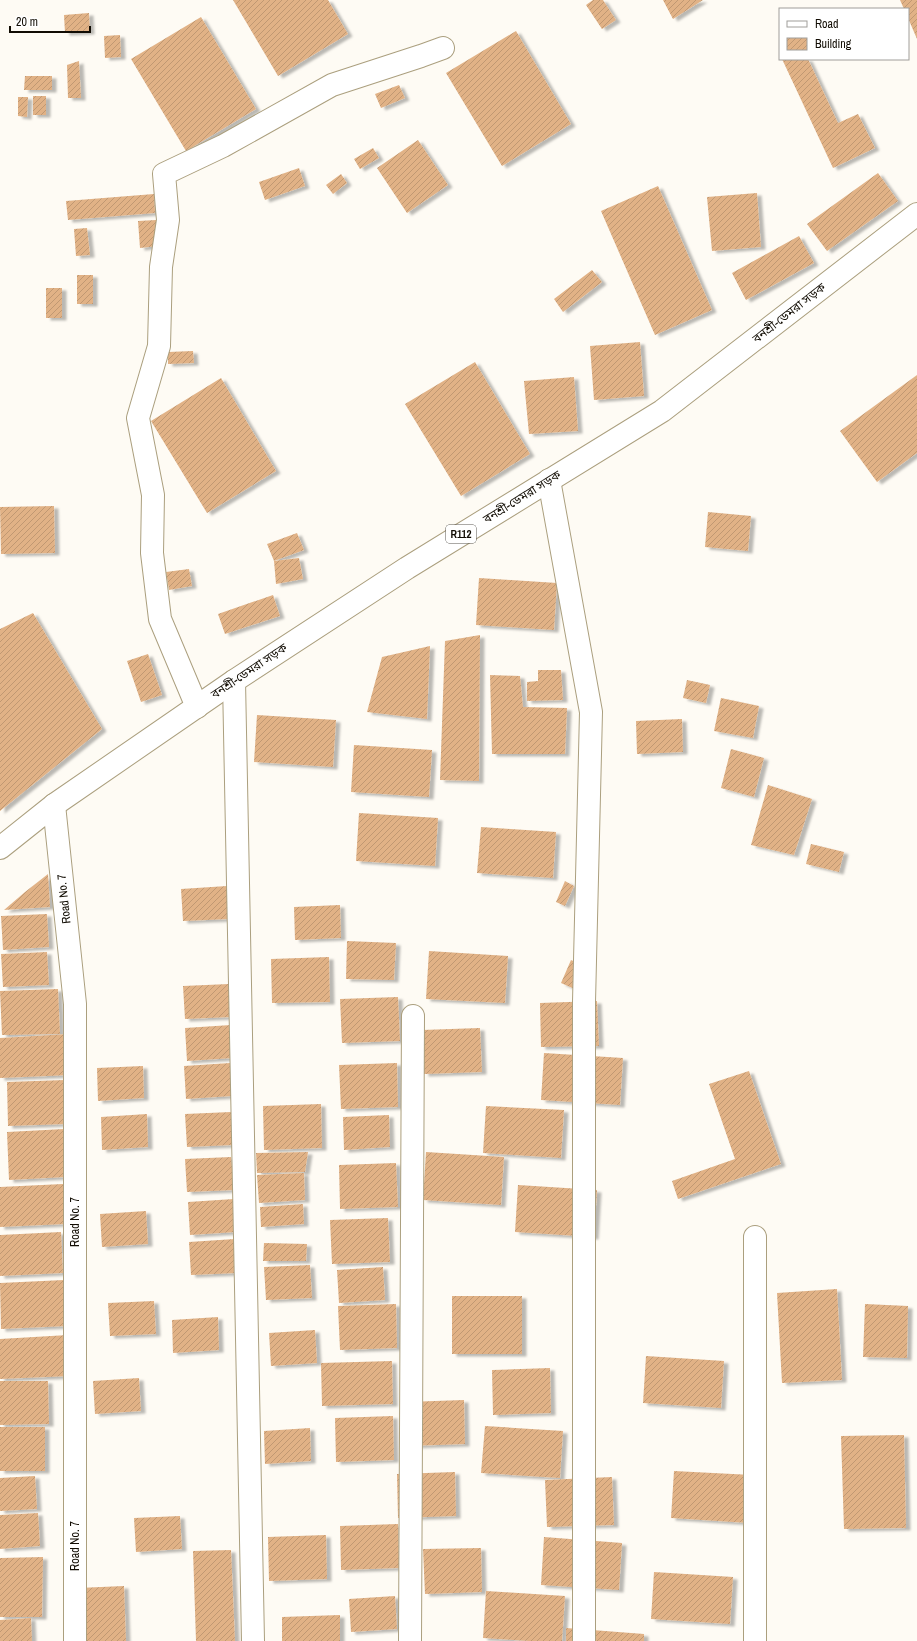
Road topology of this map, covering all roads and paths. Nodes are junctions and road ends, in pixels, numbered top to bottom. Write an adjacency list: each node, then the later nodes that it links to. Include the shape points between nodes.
1 (443, 48): 5 (street, via 332,85 223,146 164,174 168,220 160,267 159,346 138,418 154,495 152,553 160,619)
2 (917, 214): 3 (street, বনশ্রী-ডেমরা সড়ক / R112, via 662,411)
3 (549, 480): 4 (street, বনশ্রী-ডেমরা সড়ক / R112); 13 (street, via 591,712 584,1002)
4 (234, 680): 5 (street, বনশ্রী-ডেমরা সড়ক / R112); 11 (street)
5 (197, 707): 6 (street, বনশ্রী-ডেমরা সড়ক / R112)
6 (54, 805): 7 (street, বনশ্রী-ডেমরা সড়ক / R112); 10 (street, Road No. 7, via 75,1004)
7 (0, 848)
8 (414, 1016): 12 (street)
9 (755, 1237): 14 (street)
10 (75, 1641)
11 (253, 1641)
12 (410, 1641)
13 (584, 1641)
14 (755, 1641)

